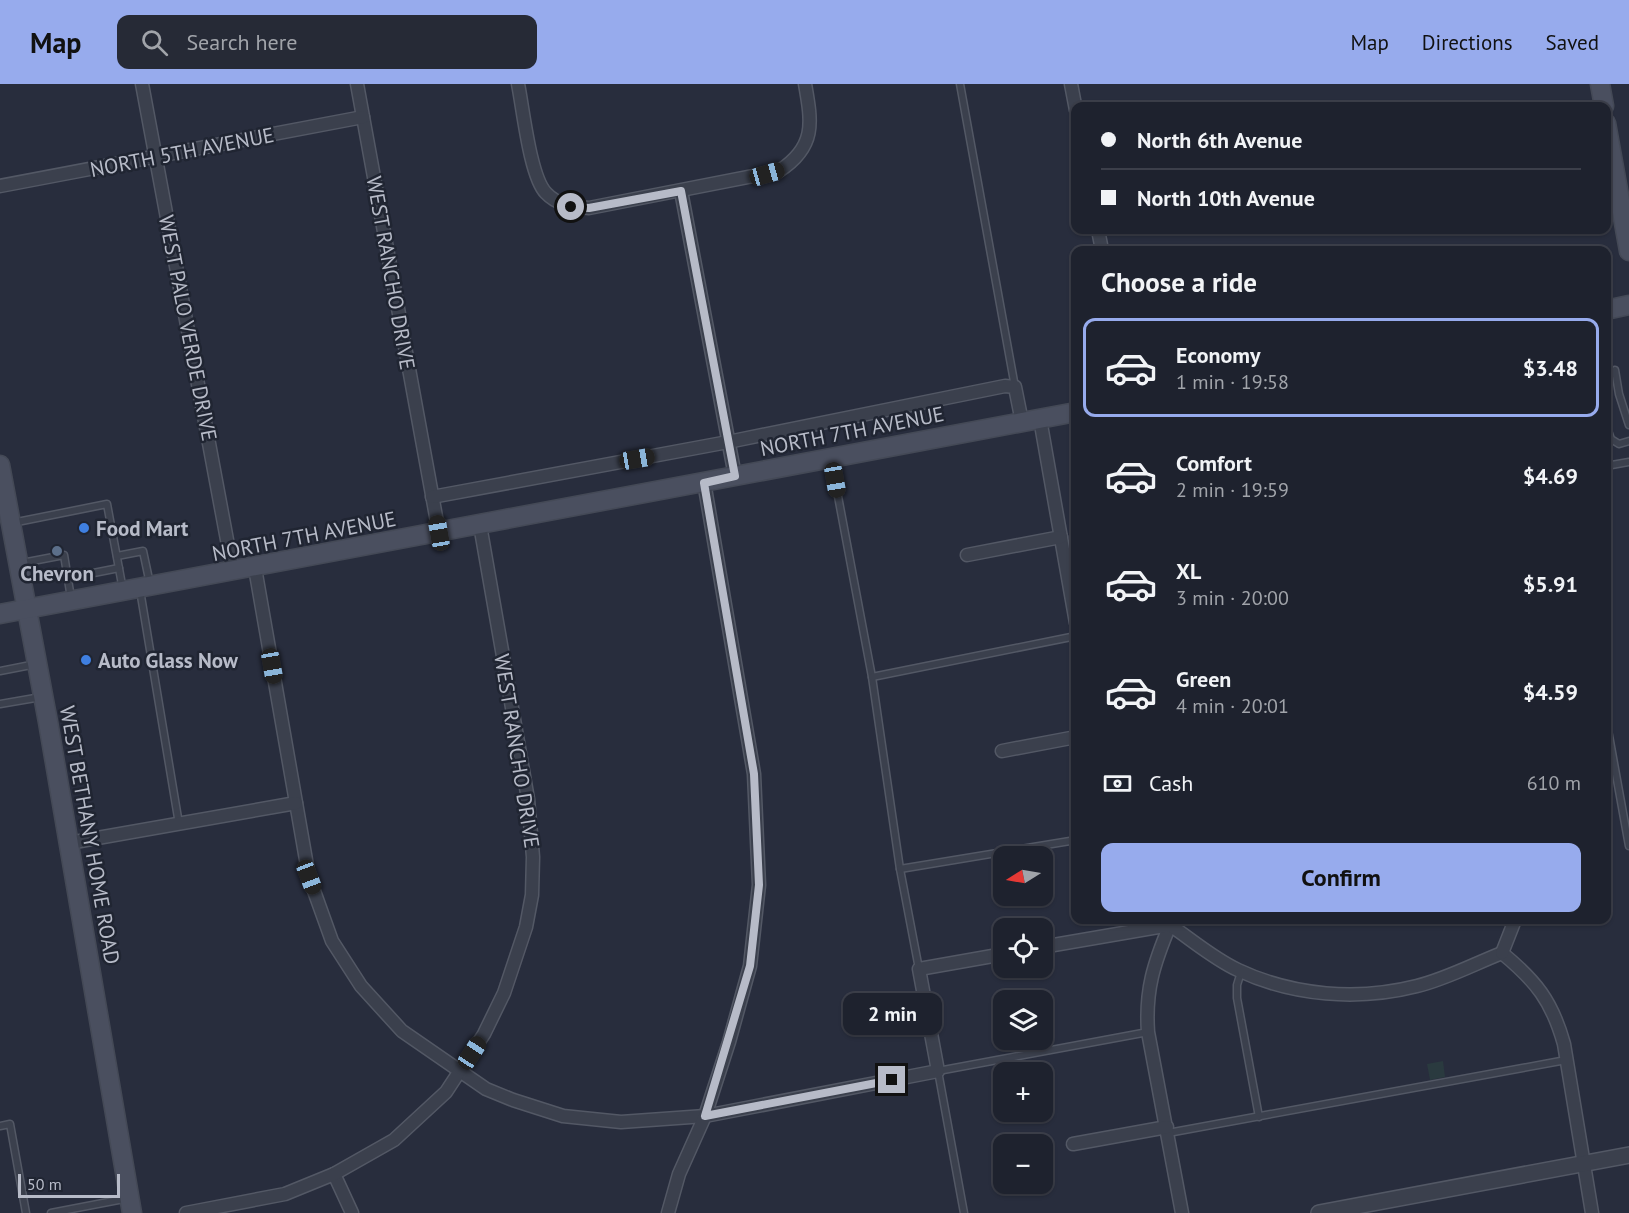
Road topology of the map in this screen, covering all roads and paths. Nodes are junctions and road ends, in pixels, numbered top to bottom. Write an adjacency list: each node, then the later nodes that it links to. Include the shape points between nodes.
1 (142, 84): 12 (street, WEST PALO VERDE DRIVE)
2 (357, 84): 10 (street, WEST RANCHO DRIVE)
3 (519, 84): 14 (street, via 534,167 544,192 556,201 589,208)
4 (805, 84): 14 (street, via 810,112 805,148 795,160 779,171)
5 (960, 84): 19 (lane)
6 (1071, 84): 8 (street)
7 (1600, 84): 9 (main road)
8 (1074, 102)
9 (1603, 102)
10 (363, 117): 12 (street, NORTH 5TH AVENUE); 32 (street, WEST RANCHO DRIVE)
11 (1611, 151): 15 (main road)
12 (156, 157): 13 (street, NORTH 5TH AVENUE); 42 (street, WEST PALO VERDE DRIVE)
13 (0, 186)
14 (681, 191): 25 (street)
15 (1629, 251)
16 (1629, 305): 17 (main road)
17 (1611, 309)
18 (1615, 370): 22 (lane)
19 (1015, 387): 21 (street); 25 (street)
20 (1071, 413): 21 (main road, NORTH 7TH AVENUE)
21 (1031, 421): 26 (main road, NORTH 7TH AVENUE); 36 (street)
22 (1629, 425)
23 (1611, 439): 24 (lane, via 1619,444)
24 (1629, 441)
25 (728, 442): 30 (street); 32 (street)
26 (830, 458): 30 (main road, NORTH 7TH AVENUE); 52 (lane)
27 (1629, 462): 28 (lane)
28 (1611, 464)
29 (0, 465): 33 (main road, WEST BETHANY HOME ROAD)
30 (735, 476): 31 (main road, NORTH 7TH AVENUE)
31 (704, 483): 34 (main road, NORTH 7TH AVENUE); 77 (street, via 754,774 759,885 750,966)
32 (432, 497): 35 (street, WEST RANCHO DRIVE)
33 (11, 523): 38 (lane, via 107,504); 39 (main road, WEST BETHANY HOME ROAD)
34 (480, 525): 35 (main road, NORTH 7TH AVENUE); 76 (street, WEST RANCHO DRIVE, via 528,799 532,895 522,946 484,1034)
35 (439, 533): 41 (main road, NORTH 7TH AVENUE)
36 (1061, 537): 37 (street); 45 (street)
37 (967, 555)
38 (117, 556): 40 (lane); 44 (lane, via 144,551)
39 (18, 564): 43 (lane, via 64,555); 47 (main road, WEST BETHANY HOME ROAD)
40 (119, 568): 43 (lane); 44 (lane)
41 (255, 568): 42 (main road, NORTH 7TH AVENUE); 58 (street)
42 (233, 572): 44 (main road, NORTH 7TH AVENUE)
43 (68, 578): 46 (lane)
44 (138, 589): 46 (main road, NORTH 7TH AVENUE); 59 (lane)
45 (1071, 594)
46 (72, 601): 47 (main road, NORTH 7TH AVENUE)
47 (27, 609): 48 (main road, NORTH 7TH AVENUE); 50 (main road, WEST BETHANY HOME ROAD)
48 (0, 614)
49 (1071, 637): 52 (lane)
50 (37, 664): 51 (lane); 53 (main road, WEST BETHANY HOME ROAD)
51 (0, 671)
52 (872, 677): 63 (lane)
53 (43, 696): 54 (lane); 61 (main road, WEST BETHANY HOME ROAD)
54 (0, 704)
55 (1071, 738): 57 (street)
56 (1611, 747): 62 (lane)
57 (1002, 751)
58 (296, 803): 59 (street); 76 (street, via 309,877 332,940 361,986 402,1031)
59 (179, 824): 61 (street)
60 (1071, 841): 63 (lane)
61 (69, 843): 85 (main road, WEST BETHANY HOME ROAD)
62 (1629, 846)
63 (900, 869): 71 (lane)
64 (1158, 924): 68 (street)
65 (1167, 924): 73 (street, via 1146,1002)
66 (1171, 924): 72 (street)
67 (1513, 924): 69 (street)
68 (1053, 945)
69 (1502, 953): 72 (street, via 1417,986 1380,992 1309,992 1274,985); 74 (street, via 1543,992 1557,1018)
70 (993, 956): 71 (street)
71 (919, 969): 75 (street)
72 (1241, 972): 78 (lane, via 1236,998)
73 (1148, 1032): 75 (lane); 80 (street)
74 (1567, 1060): 78 (lane); 83 (street)
75 (938, 1071): 77 (street); 91 (lane)
76 (460, 1072): 77 (street, via 504,1096 563,1116 621,1122); 84 (street, WEST RANCHO DRIVE, via 446,1092 394,1140)
77 (705, 1116): 90 (street, via 679,1174)
78 (1259, 1117): 80 (lane)
79 (0, 1126): 86 (lane, via 10,1124)
80 (1167, 1130): 81 (street); 92 (street)
81 (1072, 1144)
82 (1629, 1155): 83 (street)
83 (1584, 1163): 93 (street); 94 (street)
84 (334, 1174): 88 (street, WEST RANCHO DRIVE, via 267,1199); 89 (street)
85 (131, 1206): 87 (lane)
86 (26, 1213)
87 (51, 1213)
88 (186, 1213)
89 (352, 1213)
90 (668, 1213)
91 (964, 1213)
92 (1182, 1213)
93 (1319, 1213)
94 (1592, 1213)

